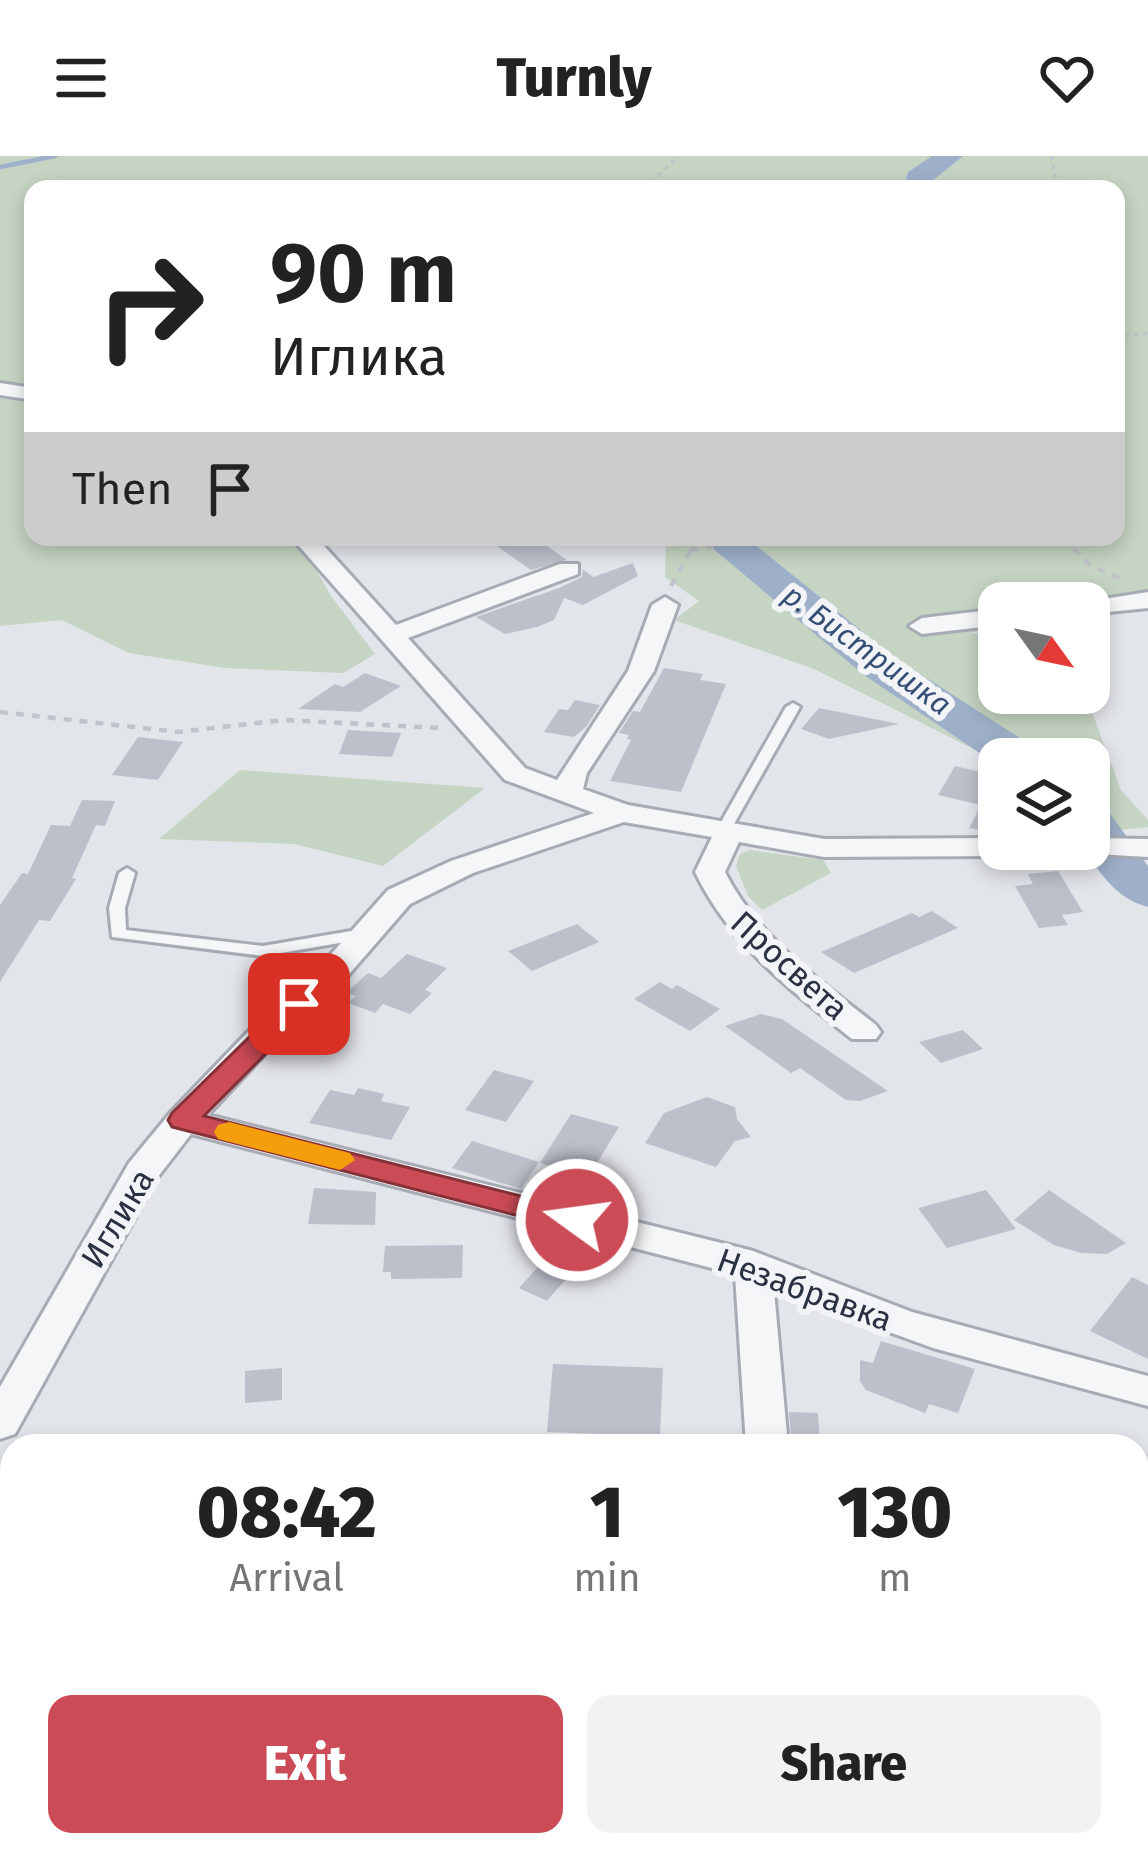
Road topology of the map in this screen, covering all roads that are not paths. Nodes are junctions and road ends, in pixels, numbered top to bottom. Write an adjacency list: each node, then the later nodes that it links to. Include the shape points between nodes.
1 (311, 546): 8 (street)
2 (569, 569): 8 (street)
3 (1141, 590): 4 (street)
4 (1110, 600)
5 (665, 605): 10 (street, via 641,671)
6 (978, 619): 7 (street)
7 (922, 626)
8 (393, 635): 10 (street, via 515,774)
9 (794, 707): 12 (lane)
10 (568, 793): 11 (street)
11 (622, 814): 12 (street); 17 (street, Иглика, via 463,867 400,897)
12 (728, 832): 13 (street, via 824,848); 18 (street, Просвета, via 710,872 722,903)
13 (978, 847)
14 (1110, 847): 15 (street)
15 (1141, 848)
16 (128, 873): 17 (lane, via 118,934 263,951)
17 (363, 934): 19 (street, Иглика, via 320,988 278,1020)
18 (864, 1032)
19 (183, 1120): 20 (street, Незабравка); 22 (street, Иглика, via 142,1172)
20 (753, 1264): 21 (street, Незабравка, via 841,1306); 23 (street)
21 (1148, 1391)
22 (0, 1423)
23 (766, 1434)

